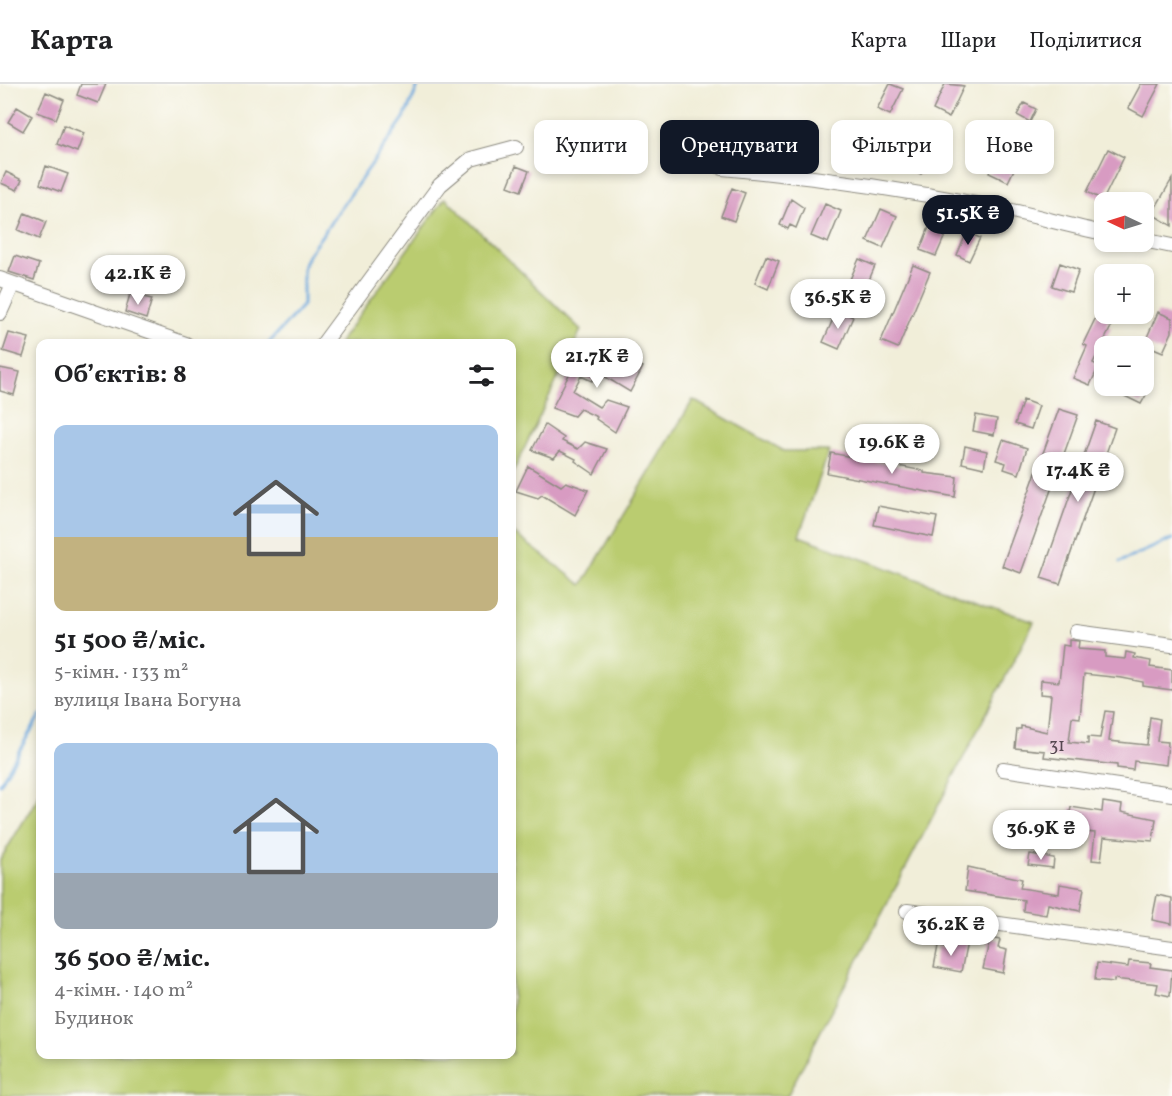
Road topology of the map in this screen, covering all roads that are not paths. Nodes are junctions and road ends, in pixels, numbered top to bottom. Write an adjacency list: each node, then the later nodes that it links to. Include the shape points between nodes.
1 (516, 147): 9 (street, via 471,159 440,185)
2 (785, 174): 3 (street, via 990,206)
3 (1094, 230)
4 (1154, 242): 5 (street)
5 (1172, 246)
6 (7, 282): 7 (street); 8 (street)
7 (0, 313)
8 (172, 339)
9 (327, 339)
10 (1076, 632): 11 (street)
11 (1172, 645)
12 (1003, 769): 13 (street)
13 (1172, 794)
14 (907, 911): 15 (street)
15 (1172, 948)

